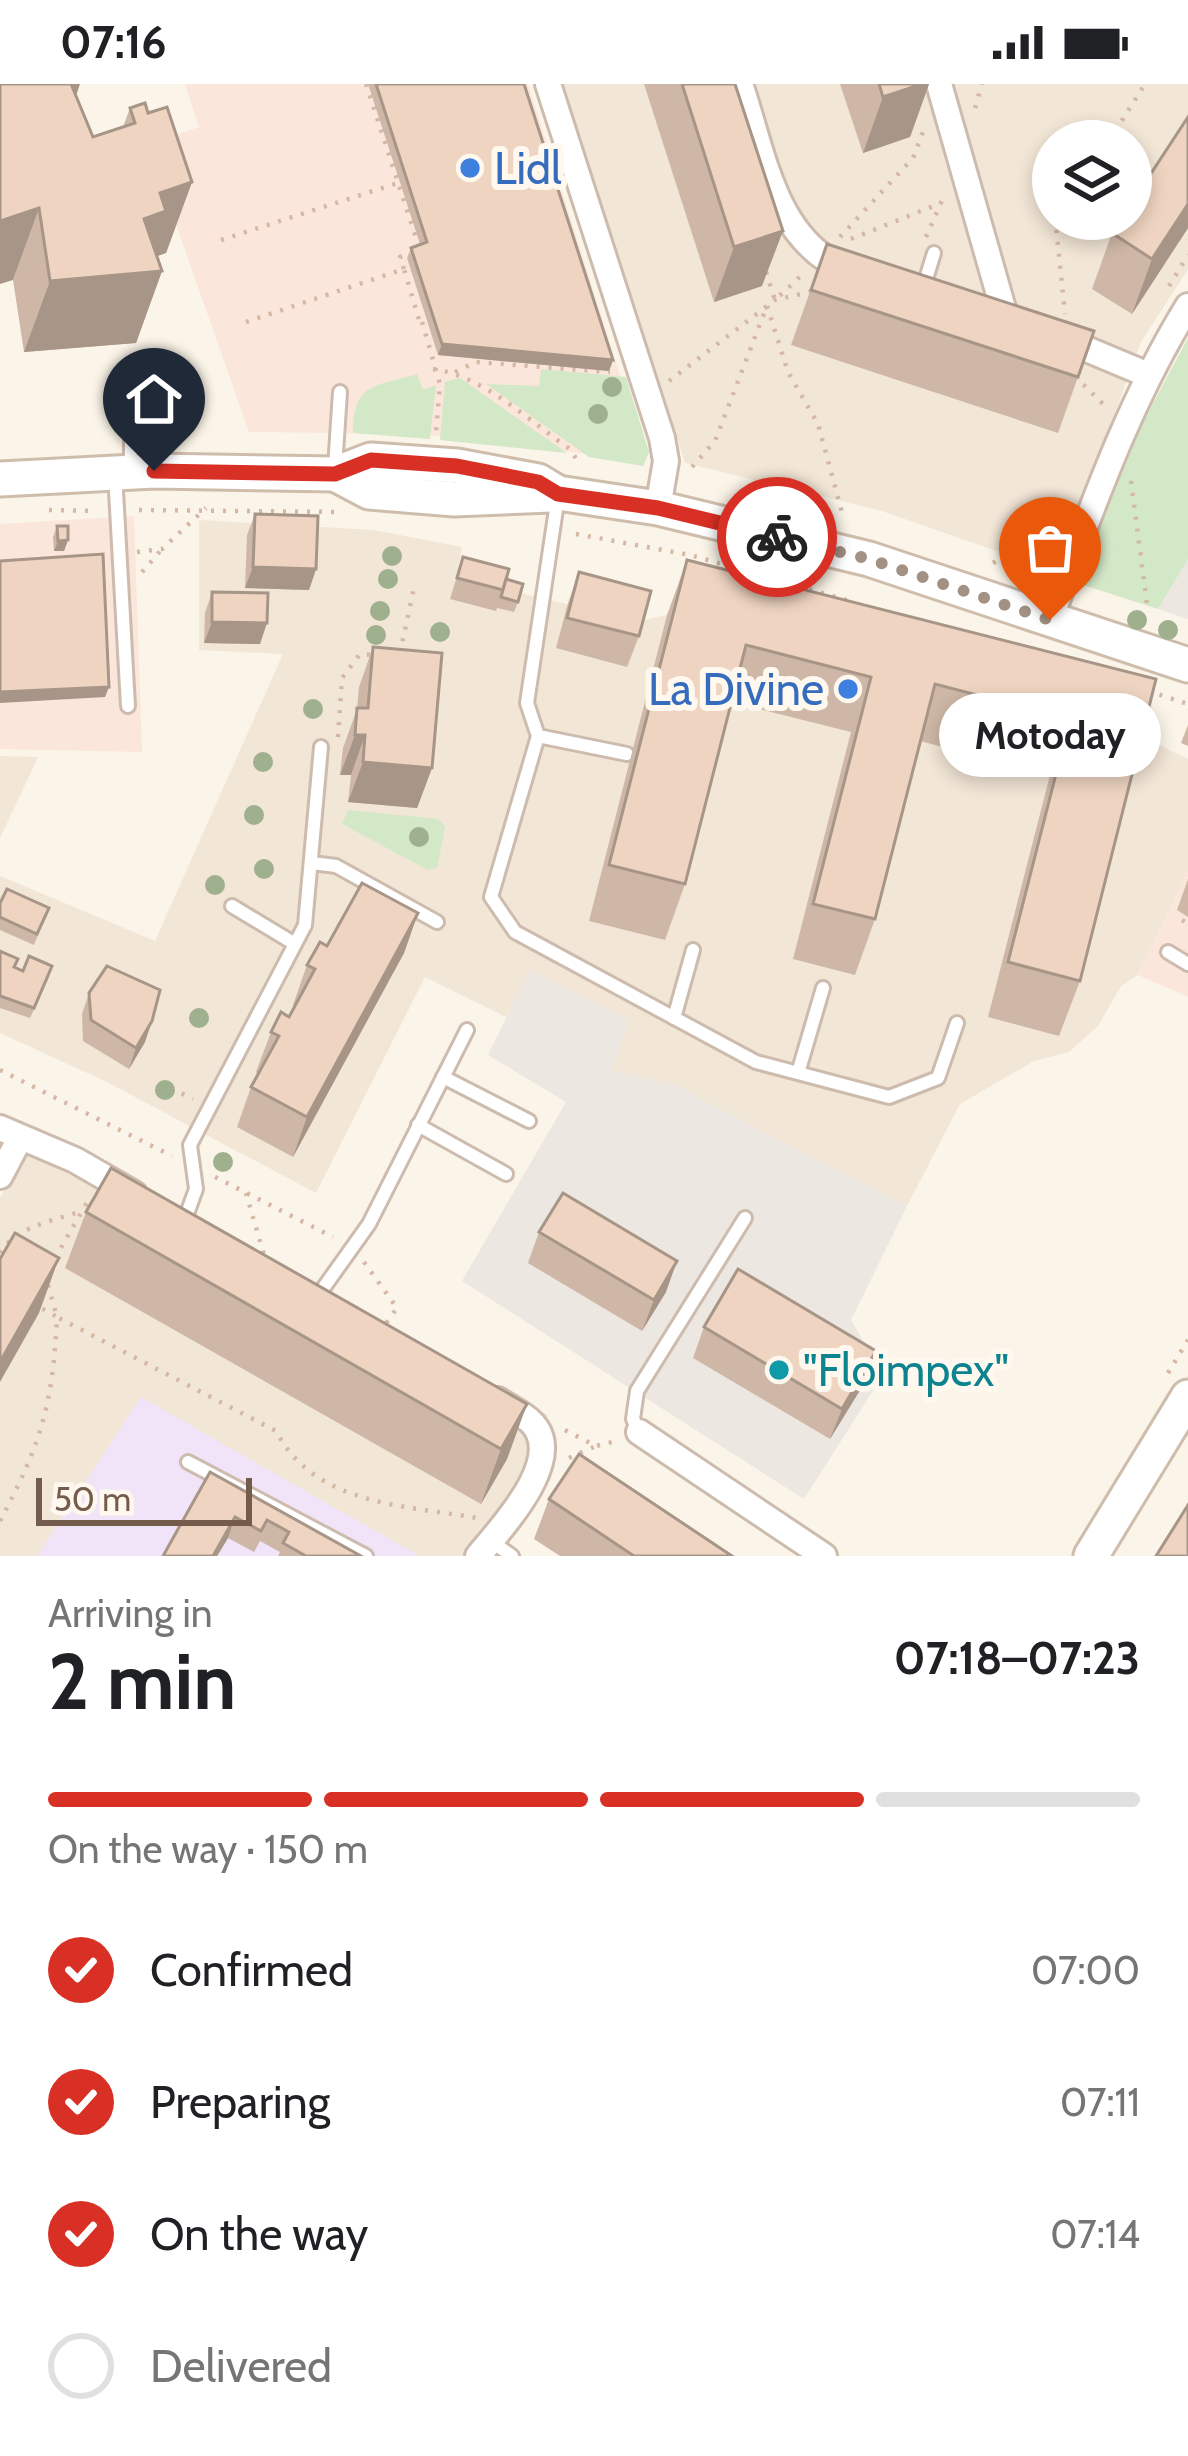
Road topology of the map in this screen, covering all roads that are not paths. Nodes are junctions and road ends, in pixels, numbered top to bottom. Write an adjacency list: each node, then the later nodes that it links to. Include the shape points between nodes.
1 (548, 84): 13 (street, via 666,460)
2 (740, 84): 5 (street, via 798,239 819,259)
3 (939, 85): 7 (street, via 995,315)
4 (934, 253): 5 (lane)
5 (932, 297)
6 (1188, 306): 7 (street)
7 (1146, 374): 14 (street)
8 (340, 392): 10 (lane)
9 (126, 460): 10 (street); 11 (street); 16 (lane, via 118,510)
10 (335, 474): 12 (street, via 369,492 535,500)
11 (0, 479)
12 (558, 494): 13 (street); 17 (lane, via 527,703)
13 (658, 508): 14 (street, via 869,559)
14 (1050, 620): 15 (street)
15 (1188, 665)
16 (128, 706)
17 (538, 736): 19 (lane); 28 (lane, via 491,897 514,932)
18 (321, 747): 20 (lane)
19 (627, 754)
20 (312, 862): 22 (lane, via 336,866); 23 (lane, via 307,916)
21 (232, 906): 23 (lane)
22 (437, 922)
23 (295, 944): 39 (lane, via 194,1134 196,1194)
24 (694, 950): 28 (lane)
25 (1168, 952): 26 (lane)
26 (1188, 964)
27 (823, 988): 31 (lane)
28 (674, 1018): 31 (lane, via 756,1062)
29 (957, 1023): 31 (lane, via 938,1078 889,1097)
30 (466, 1030): 32 (lane)
31 (798, 1072)
32 (443, 1077): 33 (lane); 34 (lane)
33 (529, 1121)
34 (418, 1125): 36 (lane); 42 (lane)
35 (10, 1133): 37 (street); 39 (street)
36 (506, 1174)
37 (0, 1176)
38 (745, 1218): 46 (lane, via 638,1391)
39 (184, 1222): 40 (street)
40 (210, 1237)
41 (267, 1269): 42 (street)
42 (317, 1297): 43 (street)
43 (380, 1333)
44 (482, 1390): 48 (street, via 532,1422 542,1448)
45 (1188, 1397): 51 (street)
46 (627, 1436): 50 (street)
47 (188, 1462): 49 (lane)
48 (492, 1543)
49 (366, 1556)
50 (824, 1556)
51 (1091, 1556)

